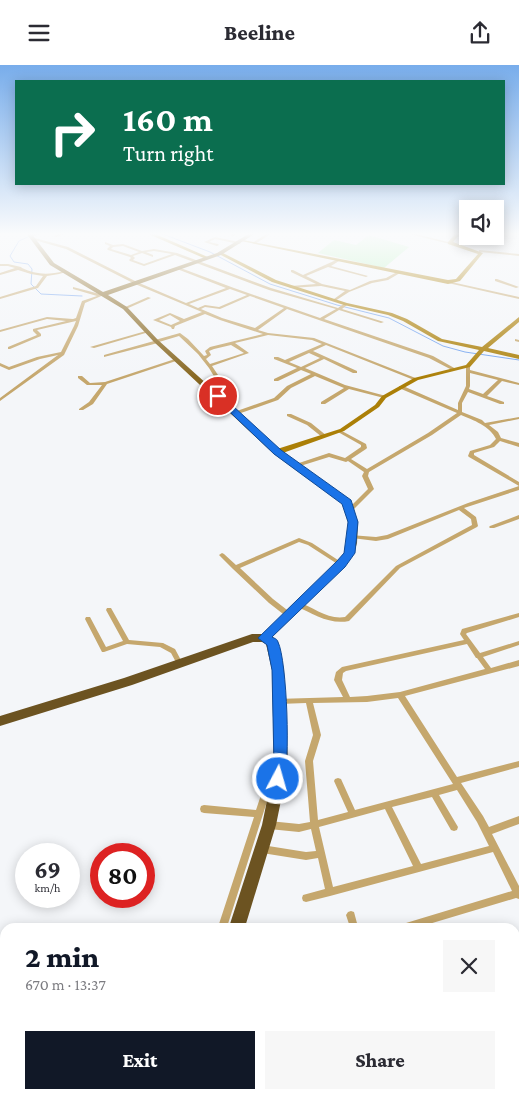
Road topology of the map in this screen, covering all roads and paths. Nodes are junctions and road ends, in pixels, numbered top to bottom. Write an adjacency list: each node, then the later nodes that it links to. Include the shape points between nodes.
1 (39, 281): 24 (street, via 33,288)
2 (80, 281): 21 (main road)
3 (133, 281): 14 (street)
4 (141, 281): 14 (main road)
5 (212, 281): 19 (street)
6 (249, 281): 30 (street)
7 (275, 281): 16 (street)
8 (314, 281): 15 (street)
9 (380, 281): 20 (street)
10 (444, 281): 13 (street)
11 (452, 281): 13 (street)
12 (500, 281): 17 (street)
13 (448, 282): 23 (street)
14 (136, 283): 21 (main road); 28 (street)
15 (321, 285): 16 (street); 20 (street)
16 (291, 287): 27 (street)
17 (518, 287): 23 (street)
18 (74, 288): 21 (street)
19 (229, 288): 22 (street); 28 (street)
20 (348, 291): 27 (street)
21 (102, 294): 31 (main road); 35 (street, via 83,302)
22 (250, 295): 29 (street); 32 (street, via 220,308 205,306)
23 (506, 295): 26 (street)
24 (0, 298)
25 (149, 298): 31 (street)
26 (519, 298)
27 (335, 300): 30 (street)
28 (186, 304): 32 (street)
29 (287, 307): 34 (street); 40 (street)
30 (343, 307): 34 (street); 38 (street); 52 (street, via 405,320 440,340)
31 (125, 308): 42 (main road)
32 (198, 309): 33 (street)
33 (206, 312): 37 (street); 40 (street)
34 (321, 319): 64 (street, via 431,357)
35 (75, 320): 41 (street, via 48,318); 49 (street, via 34,331 40,335); 51 (street, via 76,326)
36 (518, 320): 52 (street)
37 (184, 321): 39 (street); 39 (street, via 168,314 155,320)
38 (382, 322)
39 (172, 326): 43 (street)
40 (255, 330): 44 (street)
41 (0, 331)
42 (147, 332): 45 (main road); 48 (street)
43 (180, 334): 45 (street); 57 (street)
44 (268, 334): 46 (street); 47 (street, via 308,338)
45 (156, 341): 53 (street); 58 (main road)
46 (231, 343): 57 (street, via 208,350 209,355); 61 (street, via 247,353)
47 (324, 344): 50 (street); 68 (street)
48 (92, 347)
49 (10, 348)
50 (309, 351): 56 (street); 59 (street)
51 (61, 353): 60 (street, via 9,369); 79 (street)
52 (478, 355): 55 (street); 62 (street)
53 (106, 356)
54 (276, 357): 59 (street)
55 (519, 357)
56 (323, 358): 63 (street); 65 (street)
57 (203, 359): 61 (street)
58 (177, 360): 71 (street); 76 (main road)
59 (285, 362): 63 (street)
60 (0, 364)
61 (209, 367): 76 (street, via 223,389)
62 (468, 368): 64 (street); 69 (street); 75 (street)
63 (300, 369): 66 (street); 70 (street)
64 (454, 369): 68 (street)
65 (355, 373)
66 (315, 374): 73 (street); 83 (street, via 289,387 276,399)
67 (80, 377): 71 (street, via 89,383)
68 (416, 379): 74 (street)
69 (501, 379): 72 (street); 77 (street)
70 (276, 380)
71 (104, 383): 82 (street, via 91,403)
72 (519, 385)
73 (349, 387): 78 (street); 80 (street)
74 (401, 387): 78 (street); 84 (street)
75 (467, 390): 77 (street); 84 (street, via 460,403)
76 (218, 396): 83 (main road)
77 (484, 396): 81 (street)
78 (384, 397): 88 (street)
79 (0, 400)
80 (324, 403)
81 (502, 403)
82 (82, 409)
83 (236, 413): 92 (main road)
84 (460, 413): 87 (street); 95 (street, via 430,435)
85 (288, 415): 89 (street, via 309,424)
86 (518, 419): 87 (street)
87 (486, 424): 90 (street)
88 (340, 431): 89 (street); 93 (street, via 365,446)
89 (324, 436): 92 (street)
90 (499, 439): 91 (street); 96 (street, via 492,446 470,454)
91 (519, 445)
92 (277, 452): 94 (main road)
93 (348, 459): 94 (street, via 321,456); 95 (street)
94 (295, 466): 99 (main road, via 347,503)
95 (367, 471): 99 (street, via 365,475 371,489)
96 (517, 487): 97 (street); 98 (street)
97 (519, 495)
98 (460, 508): 102 (street, via 388,537); 106 (street, via 474,518 475,526 398,567 347,619 336,620)
99 (349, 511): 102 (main road, via 353,522)
100 (519, 517): 101 (street)
101 (492, 527)
102 (352, 536): 104 (main road, via 349,553)
103 (222, 555): 105 (street)
104 (341, 564): 105 (street, via 310,543 299,540); 106 (main road)
105 (235, 568): 108 (street)
106 (298, 605): 108 (main road)
107 (109, 610): 112 (street)
108 (289, 615): 111 (main road)
109 (519, 615): 113 (street, via 467,629 463,634)
110 (88, 619): 112 (street, via 104,650)
111 (264, 638): 117 (highway, via 252,638); 121 (highway, via 272,642 276,652)
112 (127, 642): 117 (street, via 168,647)
113 (467, 642): 115 (street); 120 (street, via 344,669 338,680)
114 (519, 643): 115 (street)
115 (478, 656): 118 (street)
116 (519, 663): 118 (street)
117 (180, 664): 123 (highway)
118 (490, 671): 119 (street)
119 (400, 695): 120 (street); 127 (street)
120 (348, 700): 122 (street)
121 (279, 701): 122 (street); 125 (highway)
122 (309, 701): 135 (street, via 318,735 309,761)
123 (0, 721)
124 (519, 764): 127 (street)
125 (281, 765): 131 (street, via 266,789); 134 (highway)
126 (338, 781): 132 (street)
127 (457, 784): 128 (street); 137 (street)
128 (434, 793): 129 (street); 136 (street)
129 (387, 805): 132 (street); 141 (street)
130 (204, 809): 131 (street)
131 (259, 814): 146 (street)
132 (353, 814): 135 (street)
133 (519, 820): 137 (street)
134 (269, 825): 135 (street, via 298,828); 139 (highway)
135 (314, 825): 140 (street)
136 (454, 827)
137 (486, 832): 138 (street)
138 (495, 847): 141 (street); 143 (street)
139 (262, 849): 140 (street, via 306,856); 147 (highway)
140 (321, 854): 142 (street)
141 (419, 868): 142 (street)
142 (330, 892): 144 (street)
143 (519, 894): 149 (street)
144 (306, 898)
145 (351, 915): 148 (street)
146 (223, 923)
147 (238, 923)
148 (353, 923)
149 (420, 923)

